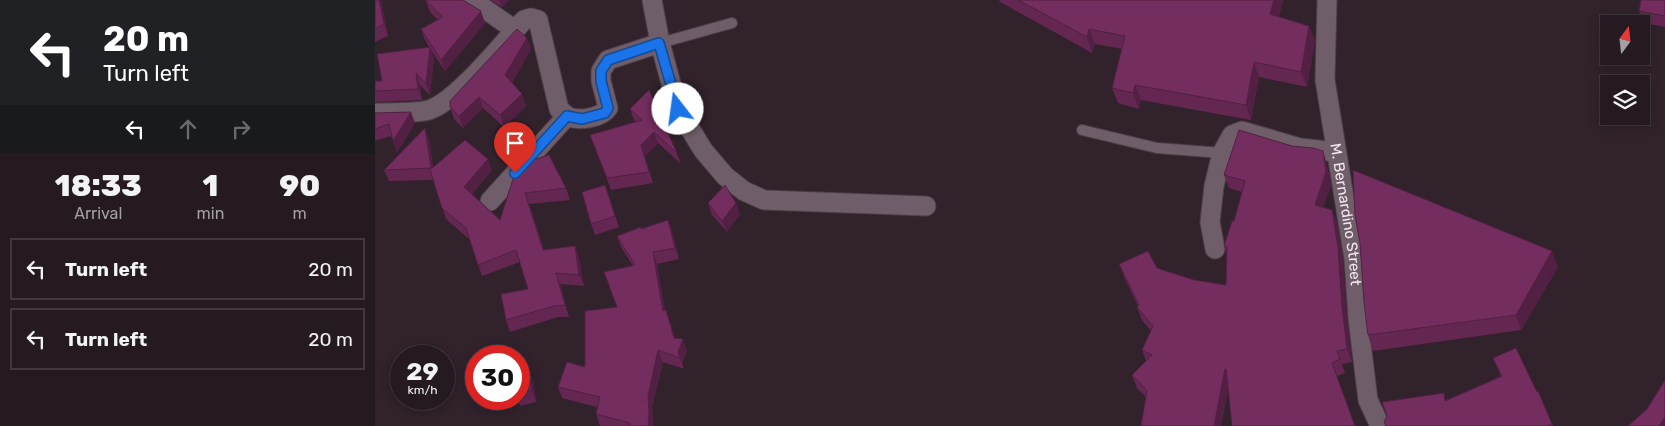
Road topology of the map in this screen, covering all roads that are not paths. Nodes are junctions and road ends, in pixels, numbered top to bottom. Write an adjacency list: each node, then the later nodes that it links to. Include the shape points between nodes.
1 (469, 0): 5 (street)
2 (652, 0): 6 (street)
3 (1327, 0): 10 (street, M. Bernardino Street, via 1325,80)
4 (732, 23): 6 (lane)
5 (515, 30): 7 (street, via 446,101 429,110); 8 (street, via 524,20 538,20 559,109)
6 (659, 43): 8 (street, via 608,60 601,71 608,108 605,113 582,119); 13 (street, via 678,109 703,150 725,176 744,191 763,200)
7 (375, 113)
8 (567, 116): 12 (street)
9 (1082, 130): 11 (lane, via 1157,148)
10 (1336, 152): 11 (street, via 1301,148 1243,131 1232,135); 15 (street, M. Bernardino Street, via 1354,260 1368,400)
11 (1222, 153): 14 (street, via 1210,222)
12 (490, 201)
13 (926, 206)
14 (1215, 249)
15 (1381, 426)

